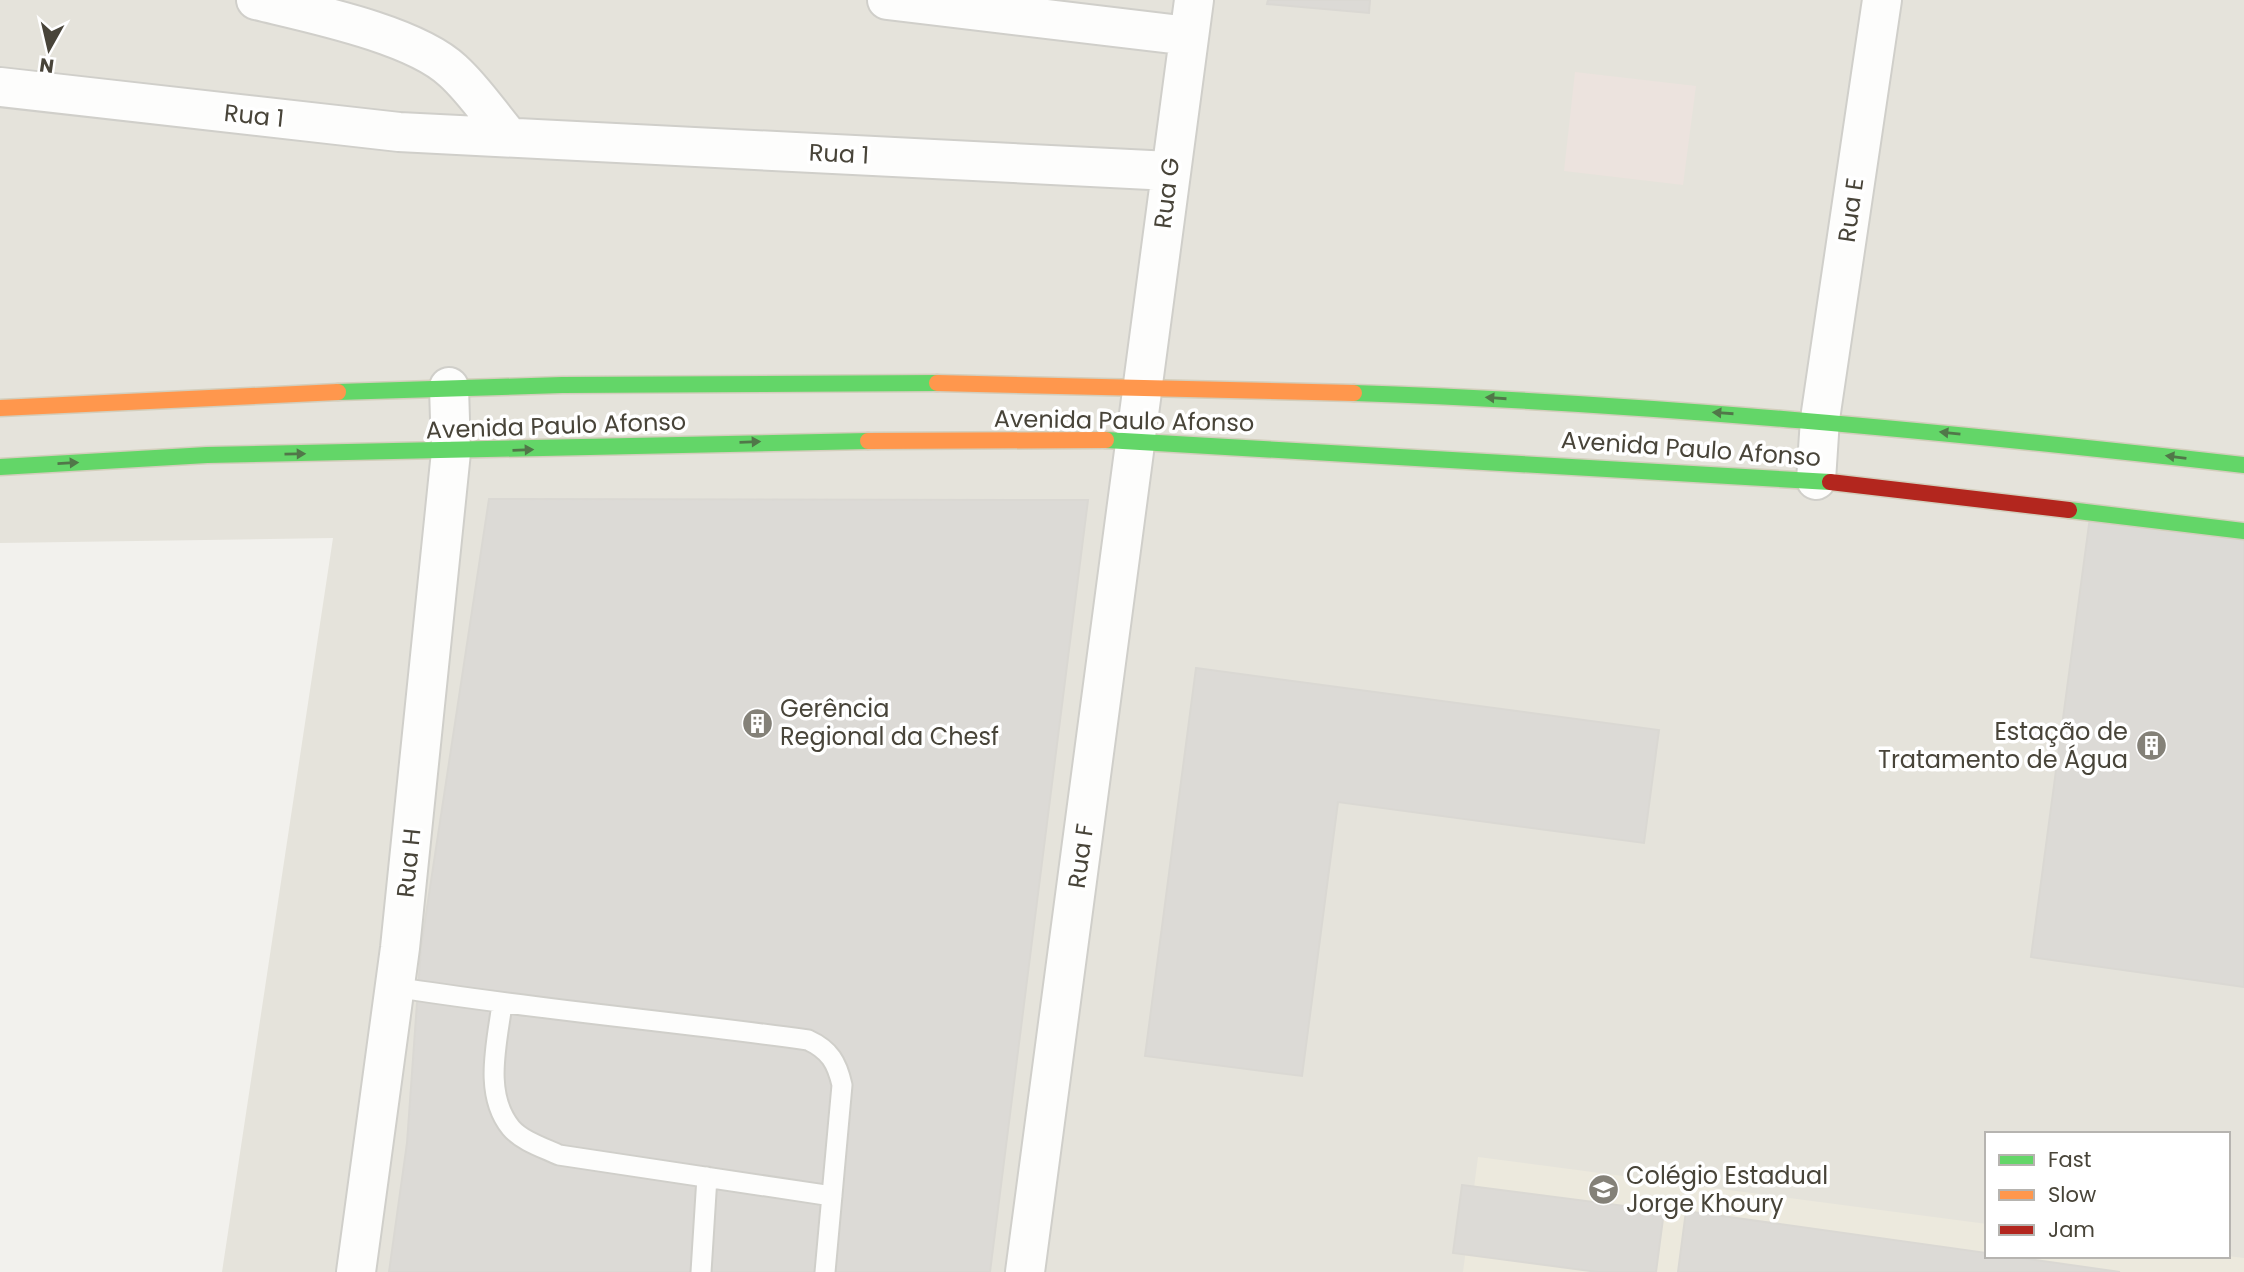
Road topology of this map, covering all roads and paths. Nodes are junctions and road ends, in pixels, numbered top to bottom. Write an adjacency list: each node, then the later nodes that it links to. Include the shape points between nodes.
1 (256, 0): 6 (street, via 342,21 411,46 452,70)
2 (887, 0): 4 (street)
3 (1882, 0): 11 (street, Rua E)
4 (1191, 18): 7 (street, Rua G)
5 (0, 87): 6 (street, Rua 1, via 399,132)
6 (509, 137): 7 (street, Rua 1)
7 (1170, 171): 9 (street, Rua G)
8 (449, 387): 9 (main road, Avenida Paulo Afonso, via 872,379); 10 (main road, Avenida Paulo Afonso); 13 (street, Rua H)
9 (1142, 387): 11 (main road, Avenida Paulo Afonso, one-way to 9, via 1462,395); 12 (street, Rua G)
10 (0, 408)
11 (1820, 419): 14 (main road, Avenida Paulo Afonso, one-way to 11); 16 (street, Rua E)
12 (1137, 440): 13 (main road, Avenida Paulo Afonso, one-way to 12, via 772,442); 16 (main road, Avenida Paulo Afonso); 25 (street, Rua F)
13 (451, 452): 15 (main road, Avenida Paulo Afonso, one-way to 13, via 207,455); 18 (street, Rua H)
14 (2244, 465)
15 (0, 467)
16 (1816, 480): 17 (main road, Avenida Paulo Afonso)
17 (2244, 531)
18 (394, 987): 19 (lane); 22 (street, Rua H)
19 (502, 1004): 20 (lane, via 493,1068 499,1103 512,1128 559,1155); 21 (lane, via 687,1023 820,1045 837,1066 842,1085)
20 (707, 1178): 21 (lane); 23 (lane)
21 (832, 1196): 24 (lane)
22 (356, 1272)
23 (701, 1272)
24 (825, 1272)
25 (1025, 1272)

